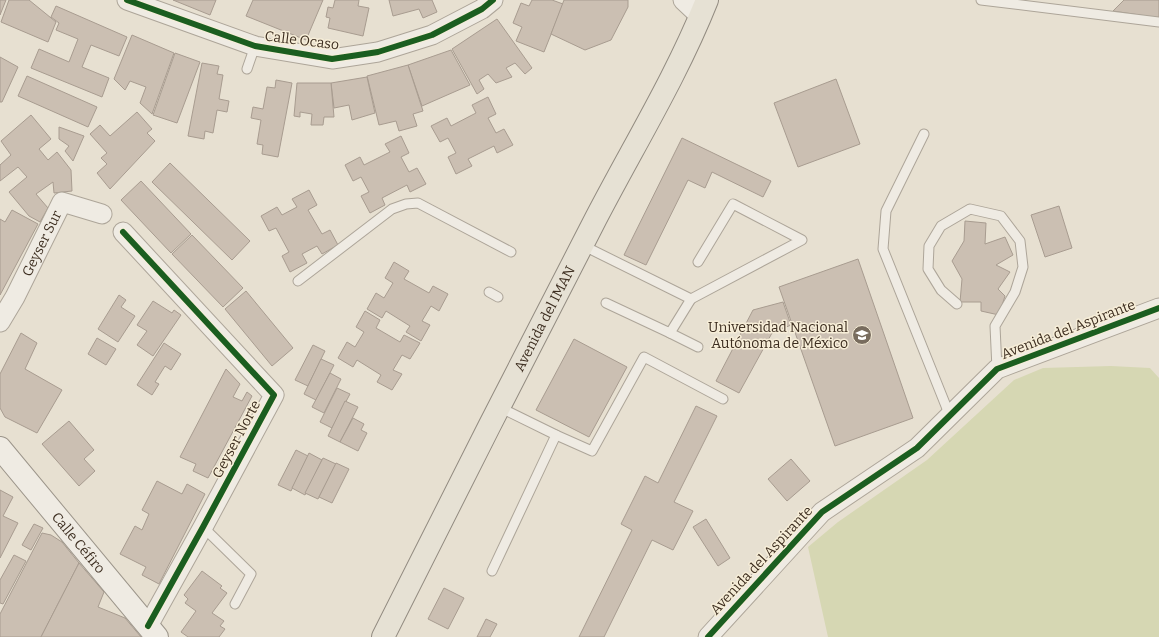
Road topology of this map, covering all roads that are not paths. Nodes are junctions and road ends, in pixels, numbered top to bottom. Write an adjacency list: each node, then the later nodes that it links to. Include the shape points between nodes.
1 (126, 0): 8 (street, Calle Ocaso)
2 (493, 0): 8 (street, Calle Ocaso, via 482,9 432,35 378,52 332,59)
3 (683, 0): 6 (street)
4 (981, 0): 5 (lane)
5 (1021, 2): 7 (lane)
6 (703, 8): 13 (main road, Avenida del IMAN, via 679,65)
7 (1159, 22)
8 (255, 46): 9 (lane)
9 (247, 69)
10 (924, 134): 29 (lane, via 886,211 884,249)
11 (102, 214): 23 (street, Geyser Sur, via 62,202)
12 (123, 232): 32 (street, Geyser Norte, via 274,395)
13 (582, 245): 19 (lane); 28 (main road, Avenida del IMAN)
14 (511, 252): 16 (lane, via 418,203 406,204 392,208)
15 (698, 262): 19 (lane, via 734,204 802,240)
16 (298, 281)
17 (489, 292): 18 (lane)
18 (498, 297)
19 (691, 299): 24 (lane)
20 (606, 303): 24 (lane)
21 (957, 304): 26 (lane, via 941,290 928,269 929,246 941,226 970,209 1001,216 1020,241 1023,267 1014,292 995,326)
22 (1159, 308): 26 (street, Avenida del Aspirante)
23 (0, 322)
24 (670, 333): 25 (lane)
25 (698, 347)
26 (997, 369): 29 (street, Avenida del Aspirante)
27 (723, 399): 30 (lane, via 644,357 592,451)
28 (498, 406): 30 (lane); 36 (main road, Avenida del IMAN)
29 (950, 416): 37 (street, Avenida del Aspirante, via 918,448 822,512)
30 (556, 435): 33 (lane)
31 (0, 448): 35 (street, Calle Céfiro)
32 (203, 527): 34 (lane, via 251,574); 35 (street, Geyser Norte)
33 (492, 570)
34 (235, 604)
35 (152, 631)
36 (383, 637)
37 (708, 637)

